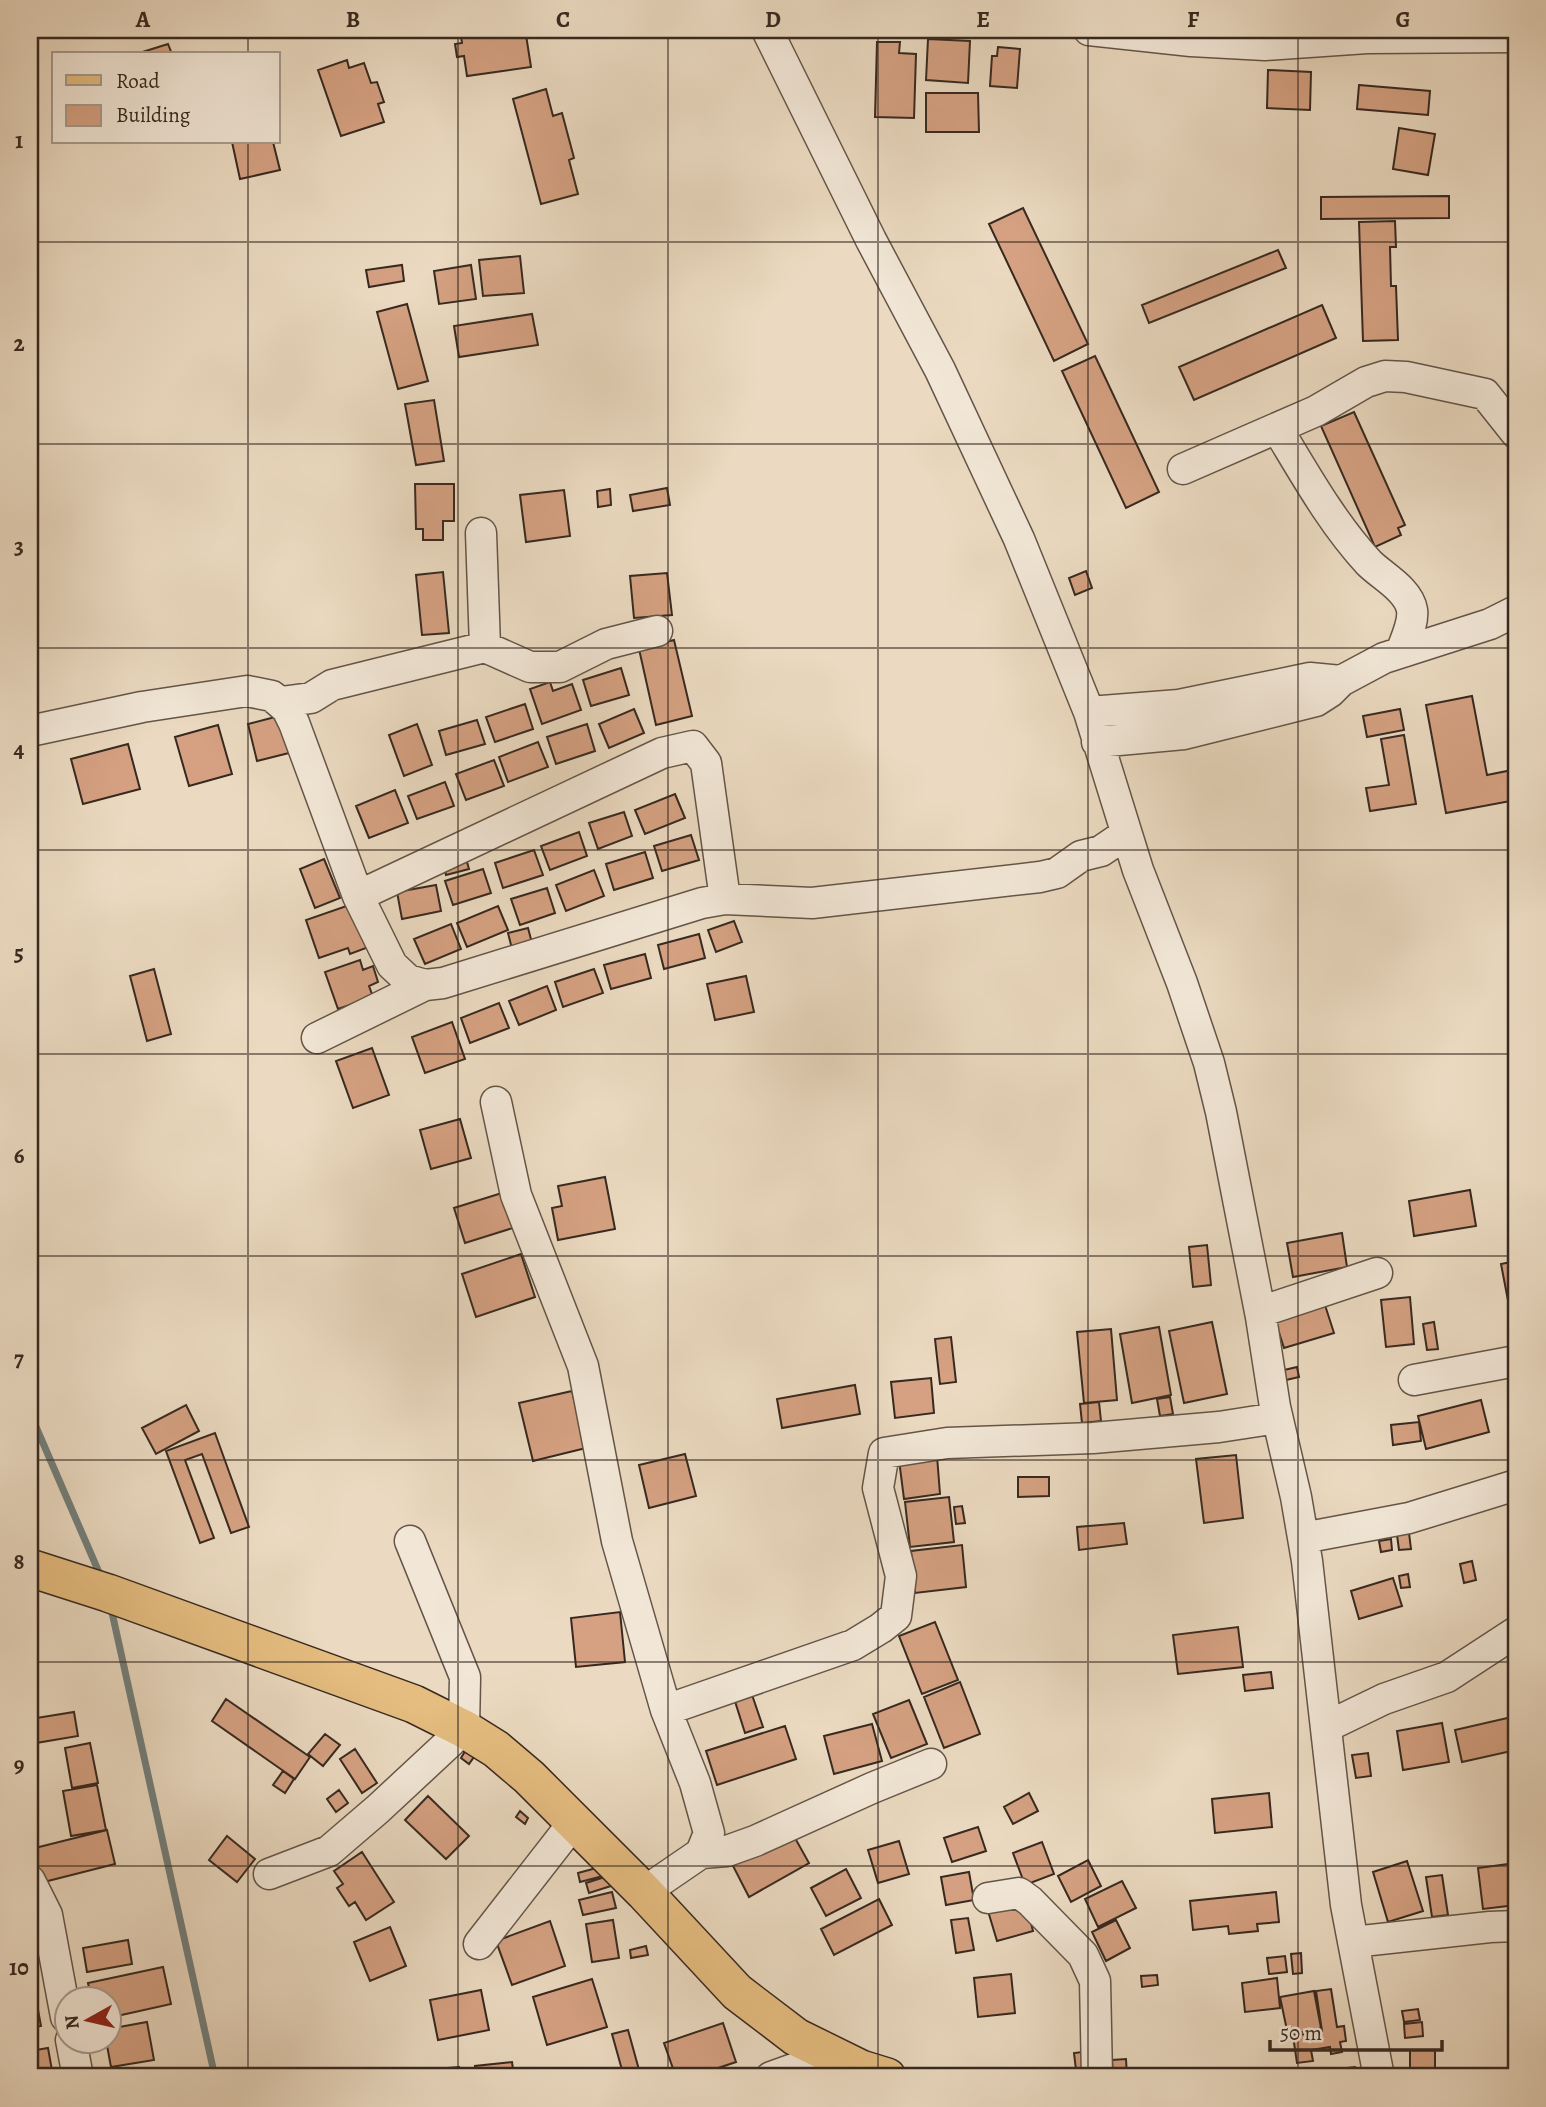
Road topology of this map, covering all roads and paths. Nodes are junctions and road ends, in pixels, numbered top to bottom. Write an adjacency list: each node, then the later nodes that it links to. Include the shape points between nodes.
1 (767, 30): 14 (street, via 940,370 1018,539)
2 (1089, 30): 3 (street, via 1265,45 1367,38)
3 (1516, 37)
4 (1277, 428): 5 (street, via 1385,376 1485,394); 6 (street); 11 (street, via 1327,509 1368,562 1402,592 1412,610)
5 (1516, 433)
6 (1183, 470)
7 (481, 533): 10 (street)
8 (1516, 611): 11 (street, via 1490,624)
9 (657, 631): 10 (street, via 606,644 560,667 530,667)
10 (485, 647): 13 (street, via 332,685 311,698)
11 (1401, 652): 12 (street)
12 (1341, 681): 14 (street, via 1310,678 1179,705); 16 (street, via 1316,701 1261,715 1184,734)
13 (281, 702): 15 (street, via 247,691); 18 (street, via 294,723)
14 (1089, 712): 16 (street)
15 (30, 731)
16 (1097, 742): 17 (street)
17 (1126, 834): 19 (street, via 1058,873 1040,877 812,902); 24 (street, via 1209,1063)
18 (358, 895): 19 (street, via 662,753 693,746 706,763); 20 (street, via 392,965 408,980)
19 (725, 899): 20 (street)
20 (425, 985): 21 (street)
21 (317, 1038)
22 (496, 1102): 33 (street, via 516,1195 583,1366 617,1541)
23 (1377, 1273): 24 (street)
24 (1260, 1312): 27 (street)
25 (1516, 1361): 26 (street)
26 (1414, 1380)
27 (1278, 1418): 29 (street); 33 (street, via 1129,1435 947,1443 884,1453 878,1488 901,1577 897,1616 853,1645)
28 (1516, 1485): 29 (street, via 1409,1518)
29 (1303, 1538): 34 (street)
30 (410, 1541): 35 (street, via 465,1677)
31 (30, 1570): 35 (main road, via 108,1593 414,1704)
32 (1516, 1632): 34 (street, via 1447,1677 1384,1699)
33 (666, 1710): 38 (street, via 709,1833)
34 (1326, 1727): 44 (street)
35 (464, 1729): 37 (main road, via 496,1749); 39 (street, via 329,1851)
36 (932, 1764): 38 (street, via 755,1841 727,1851)
37 (574, 1822): 41 (main road); 45 (street)
38 (701, 1853): 41 (street)
39 (269, 1874)
40 (30, 1881): 46 (street, via 47,1915)
41 (644, 1892): 48 (main road, via 737,1992 796,2037)
42 (988, 1898): 52 (street, via 1019,1893 1083,1955 1095,1981)
43 (1516, 1926): 44 (street)
44 (1353, 1942): 53 (street)
45 (478, 1944)
46 (60, 1984)
47 (74, 2054): 49 (street)
48 (832, 2055): 50 (street); 51 (main road)
49 (78, 2077)
50 (771, 2077)
51 (887, 2077)
52 (1097, 2077)
53 (1379, 2077)

